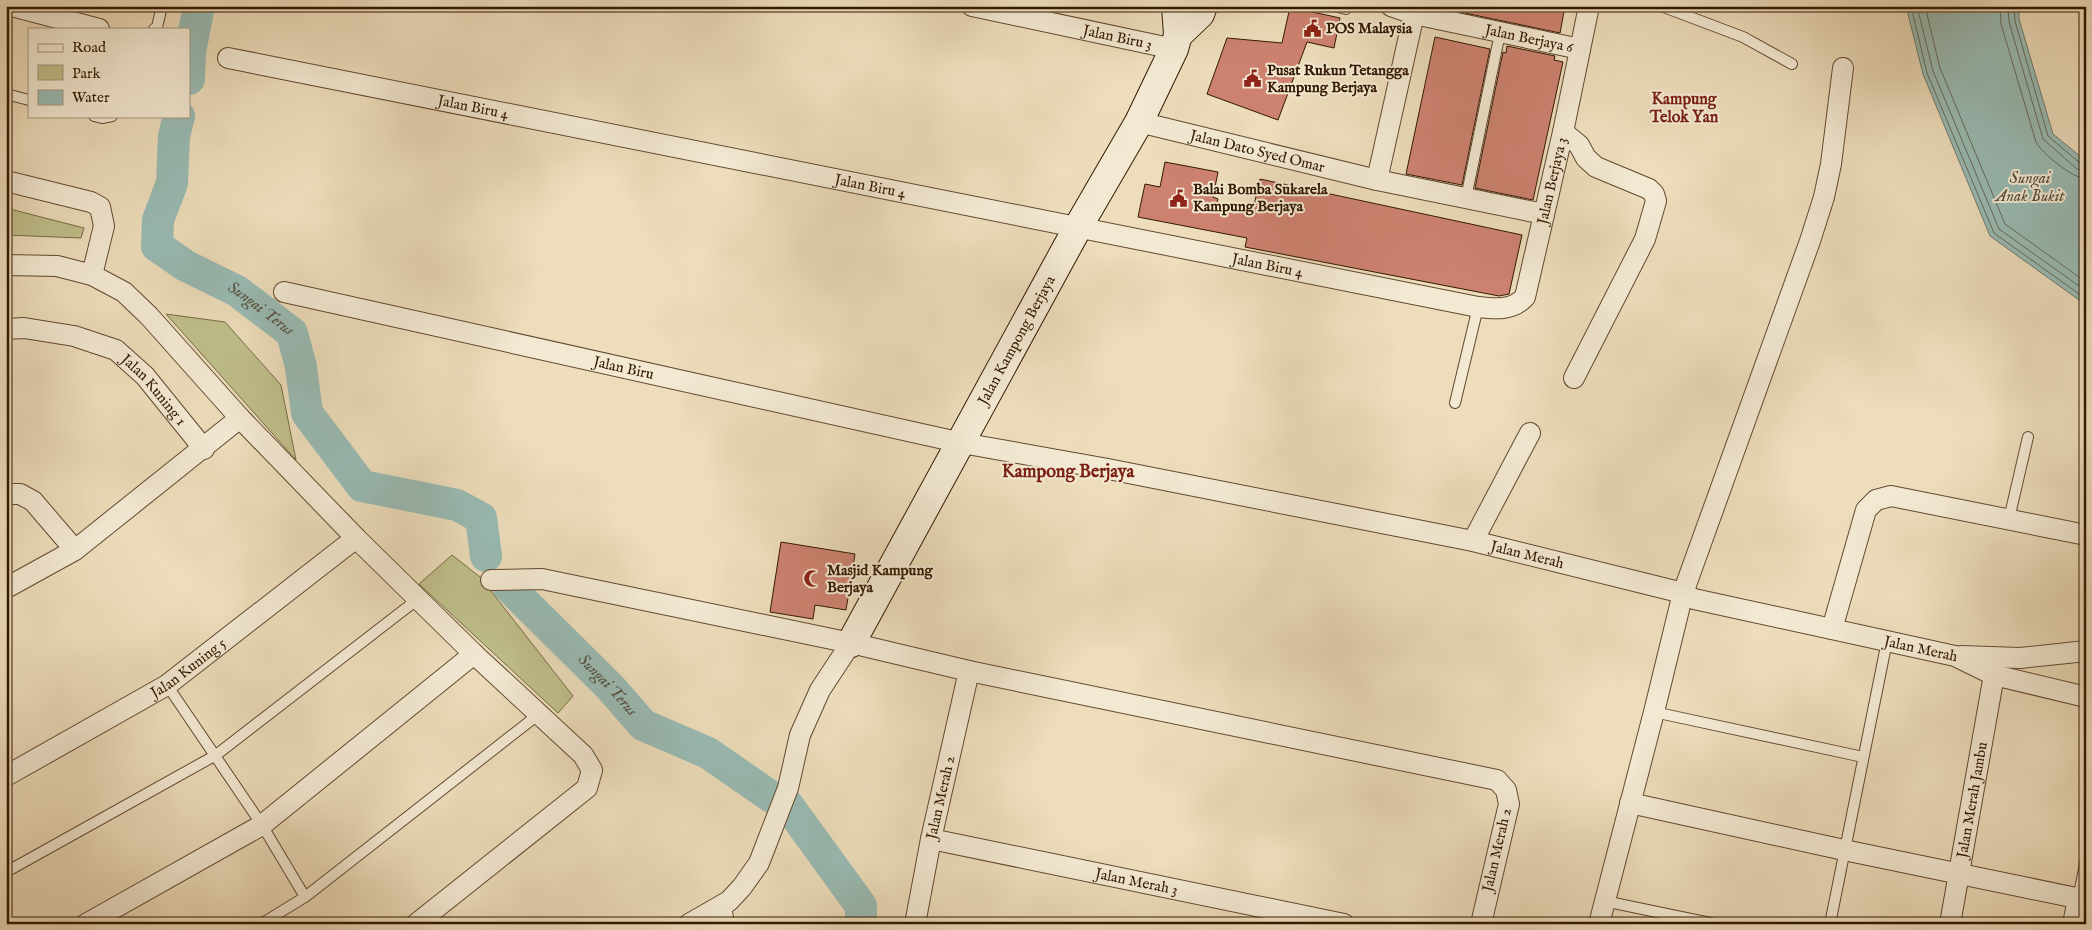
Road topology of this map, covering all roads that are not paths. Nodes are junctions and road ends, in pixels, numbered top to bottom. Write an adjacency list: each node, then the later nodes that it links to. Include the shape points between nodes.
1 (12, 6): 12 (street)
2 (162, 6): 13 (lane)
3 (972, 6): 15 (street, Jalan Biru 3)
4 (1176, 6): 15 (street, Jalan Kampong Berjaya)
5 (1203, 6): 15 (street, Jalan Kampong Berjaya)
6 (1334, 6): 10 (lane)
7 (1391, 6): 11 (street, Jalan Berjaya 6)
8 (1589, 6): 16 (street, Jalan Berjaya 3)
9 (1661, 6): 18 (lane, via 1743,37)
10 (1346, 9)
11 (1414, 14): 14 (street, Jalan Berjaya 6); 24 (street)
12 (95, 28)
13 (156, 28)
14 (1500, 33): 16 (street, Jalan Berjaya 6); 26 (lane)
15 (1176, 42): 22 (street, Jalan Kampong Berjaya)
16 (1580, 48): 23 (street, Jalan Berjaya 3)
17 (228, 58): 28 (street, Jalan Biru 4)
18 (1792, 64)
19 (1843, 68): 50 (street, via 1824,197)
20 (6, 94): 21 (lane)
21 (28, 100)
22 (1139, 122): 24 (street, Jalan Dato Syed Omar); 28 (street, Jalan Kampong Berjaya)
23 (1563, 132): 27 (street, Jalan Berjaya 3); 35 (street, via 1579,145 1596,167 1649,190 1656,201 1645,239)
24 (1377, 180): 26 (street, Jalan Dato Syed Omar)
25 (6, 181): 30 (street, via 100,207 104,226)
26 (1466, 198): 27 (street, Jalan Dato Syed Omar)
27 (1544, 214): 32 (street, Jalan Berjaya 3, via 1525,297)
28 (1078, 227): 33 (street, Jalan Biru 4); 40 (street, Jalan Kampong Berjaya)
29 (6, 265): 30 (street, via 57,266)
30 (92, 275): 37 (street, via 124,292 143,310)
31 (284, 292): 40 (street, Jalan Biru)
32 (1512, 306): 33 (street, Jalan Biru 4)
33 (1478, 307): 36 (lane)
34 (6, 329): 41 (street, Jalan Kuning 1, via 24,328 74,336 116,350 145,376)
35 (1574, 378)
36 (1456, 403)
37 (240, 418): 41 (street); 45 (street)
38 (1530, 433): 46 (street)
39 (2028, 437): 43 (lane)
40 (962, 443): 46 (street, Jalan Merah); 54 (street, Jalan Kampong Berjaya)
41 (204, 449): 47 (street)
42 (6, 494): 47 (street, via 20,494 33,501)
43 (2009, 519): 44 (street); 52 (street, via 1891,496 1876,500 1866,510)
44 (2086, 535)
45 (356, 538): 51 (street); 60 (street, Jalan Kuning 5)
46 (1473, 541): 50 (street, Jalan Merah)
47 (75, 550): 49 (street)
48 (490, 580): 54 (street, via 542,578)
49 (6, 588)
50 (1683, 593): 52 (street, Jalan Merah, via 1694,599); 62 (street)
51 (418, 599): 56 (street); 64 (lane)
52 (1832, 629): 53 (street, Jalan Merah)
53 (1887, 641): 57 (street, Jalan Merah); 65 (lane)
54 (851, 643): 58 (street); 77 (street, via 820,690 800,735 788,788 759,863)
55 (2086, 651): 57 (street, via 2020,658)
56 (474, 654): 63 (street); 68 (street)
57 (1954, 656): 59 (street, Jalan Merah)
58 (969, 672): 69 (street, Jalan Merah 2); 84 (street, Jalan Merah 2, via 1496,780 1506,790 1509,804)
59 (1994, 675): 61 (street, Jalan Merah); 73 (street, Jalan Merah Jambu)
60 (168, 685): 64 (lane); 66 (street, Jalan Kuning 5)
61 (2086, 697)
62 (1654, 712): 65 (lane); 67 (street)
63 (539, 714): 74 (lane); 80 (street, via 583,755 592,770 587,788)
64 (216, 755): 68 (lane); 72 (lane)
65 (1864, 757): 70 (lane)
66 (6, 776)
67 (1630, 803): 70 (street); 76 (street)
68 (262, 825): 74 (lane); 78 (street)
69 (931, 839): 82 (street, Jalan Merah 2); 83 (street, Jalan Merah 3)
70 (1844, 850): 73 (street); 87 (lane)
71 (2086, 859): 75 (lane)
72 (6, 872)
73 (1959, 874): 75 (street); 88 (street, Jalan Merah Jambu)
74 (305, 897): 79 (lane)
75 (2082, 899): 89 (street)
76 (1604, 901): 85 (street); 86 (lane)
77 (722, 915): 81 (street)
78 (97, 921)
79 (261, 924)
80 (416, 924)
81 (689, 924)
82 (915, 924)
83 (1344, 924)
84 (1481, 924)
85 (1598, 924)
86 (1715, 924)
87 (1830, 924)
88 (1950, 924)
89 (2073, 924)

